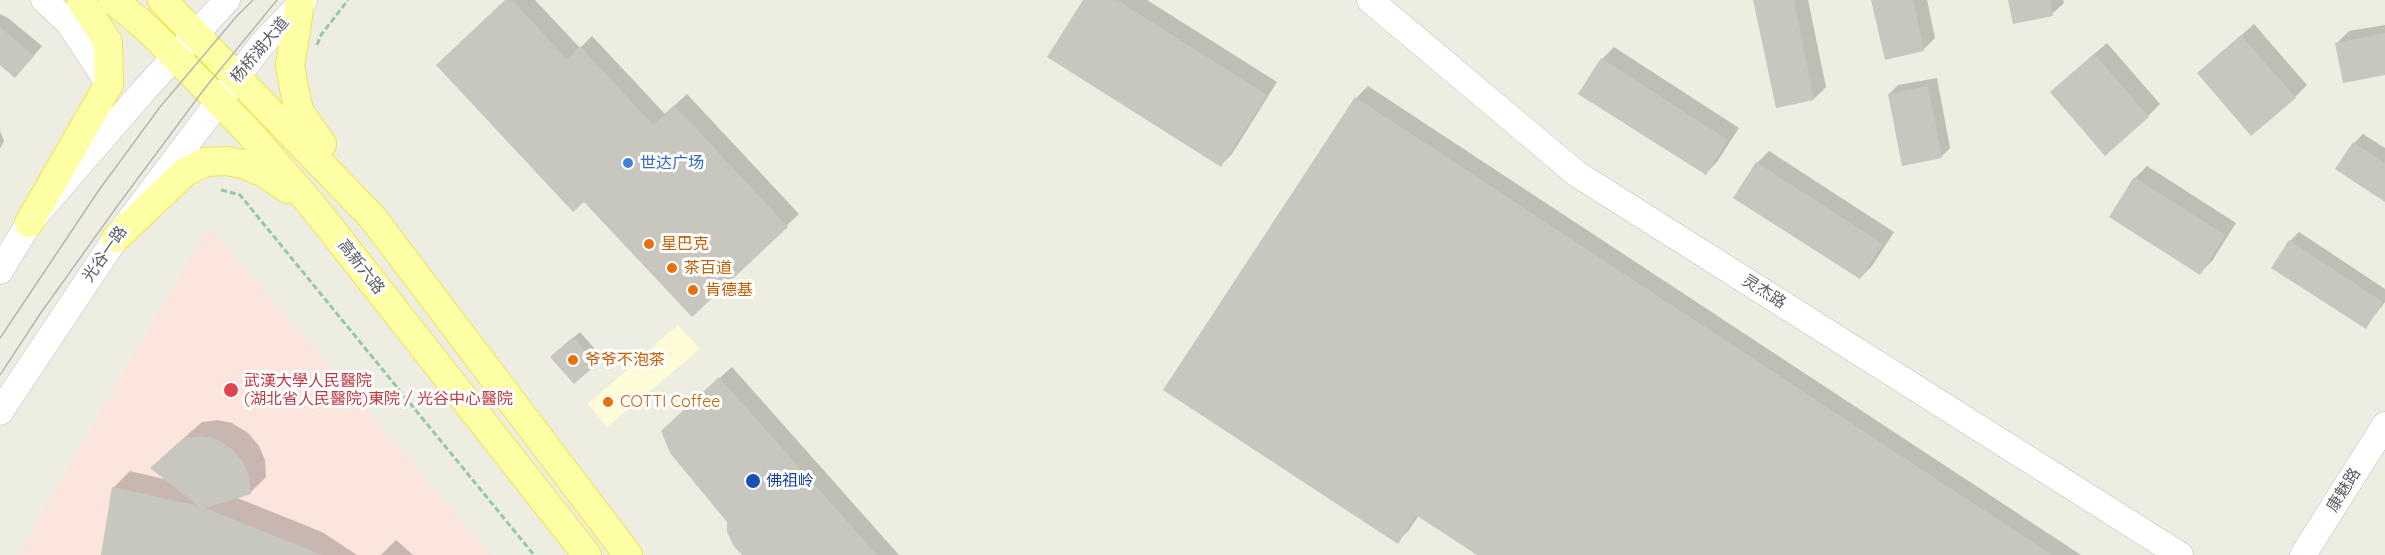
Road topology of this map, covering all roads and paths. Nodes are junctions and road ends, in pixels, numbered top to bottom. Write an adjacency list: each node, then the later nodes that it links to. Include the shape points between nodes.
1 (44, 0): 13 (street, via 69,23)
2 (81, 0): 13 (main road, via 108,42)
3 (113, 0): 11 (main road, 高新六路)
4 (162, 0): 9 (main road)
5 (227, 0): 9 (street)
6 (348, 0): 10 (path, via 321,35)
7 (1370, 0): 26 (street, 灵杰路, via 1577,174)
8 (302, 2): 12 (street, 杨桥湖大道); 17 (main road, via 290,66 299,111)
9 (195, 34): 11 (street); 12 (main road)
10 (315, 52)
11 (175, 57): 14 (main road, 高新六路); 18 (street)
12 (237, 77): 14 (street, 杨桥湖大道); 17 (main road)
13 (109, 84): 18 (main road)
14 (219, 101): 16 (main road, 高新六路); 19 (street, 光谷一路)
15 (221, 190): 23 (path, via 240,195)
16 (312, 205): 19 (main road, via 243,164 205,162 184,173); 24 (main road, 高新六路)
17 (372, 218): 25 (main road)
18 (29, 223): 20 (street)
19 (116, 238): 21 (street, 光谷一路)
20 (0, 271)
21 (0, 412)
22 (2385, 425): 27 (street, 康魅路)
23 (534, 555)
24 (587, 555)
25 (628, 555)
26 (2180, 555)
27 (2303, 555)

